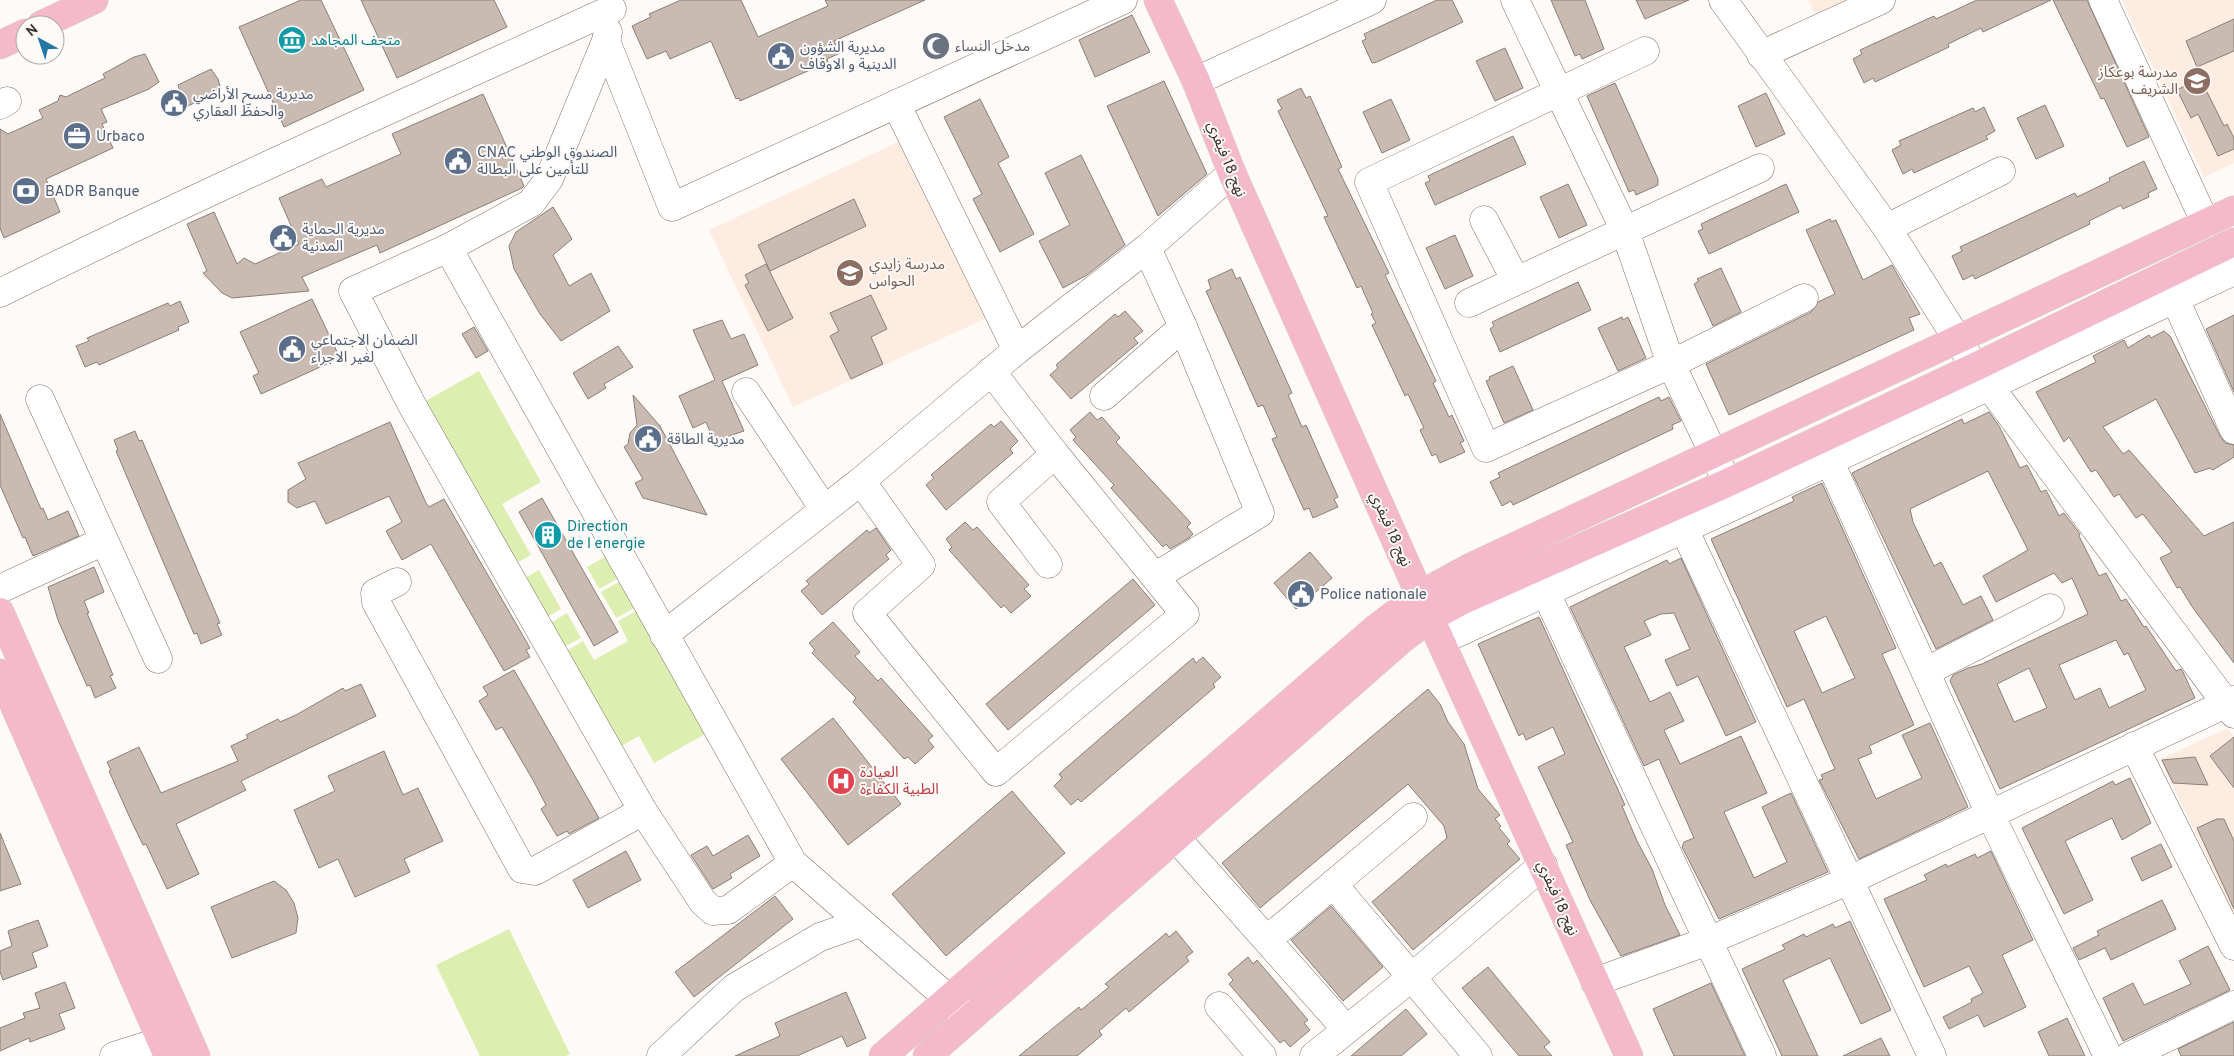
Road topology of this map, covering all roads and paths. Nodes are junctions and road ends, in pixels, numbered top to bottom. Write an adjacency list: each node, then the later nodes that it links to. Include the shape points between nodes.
1 (1123, 0): 18 (street)
2 (1158, 0): 16 (main road, نهج 18 فيفري)
3 (1372, 0): 16 (street)
4 (1515, 0): 17 (street)
5 (1724, 0): 15 (street)
6 (1882, 0): 15 (street)
7 (2103, 0): 24 (street)
8 (90, 1): 10 (main road)
9 (610, 4): 12 (street); 32 (street)
10 (61, 15)
11 (15, 38): 13 (main road)
12 (606, 41): 18 (street, via 672,206); 28 (street, via 549,180 541,192 531,203)
13 (0, 45)
14 (1645, 51): 17 (street)
15 (1761, 55): 25 (street)
16 (1196, 81): 21 (main road, نهج 18 فيفري)
17 (1558, 92): 26 (street); 39 (street, via 1369,182 1486,448)
18 (896, 104): 38 (street)
19 (1760, 168): 26 (street)
20 (2001, 171): 25 (street)
21 (1232, 173): 29 (street); 61 (main road, نهج 18 فيفري)
22 (2234, 210): 24 (main road)
23 (1484, 220): 31 (street)
24 (2206, 224): 37 (main road)
25 (1887, 228): 37 (street)
26 (1625, 231): 31 (street); 39 (street)
27 (2234, 242): 41 (main road)
28 (448, 248): 62 (street); 68 (street, via 353,291 412,405)
29 (1146, 248): 36 (street); 38 (street)
30 (2234, 271): 34 (street)
31 (1516, 281): 35 (street)
32 (0, 294)
33 (1804, 298): 39 (street)
34 (2175, 299): 41 (street); 45 (street)
35 (1469, 303)
36 (1183, 327): 43 (street); 55 (street, via 1260,513)
37 (1958, 340): 41 (street); 47 (main road)
38 (1017, 350): 40 (street)
39 (1671, 364): 47 (street)
40 (991, 371): 46 (street); 49 (street)
41 (1982, 376): 48 (street); 50 (main road); 66 (street)
42 (746, 392): 51 (street)
43 (1104, 396)
44 (40, 399): 53 (street)
45 (2234, 430)
46 (1055, 454): 54 (street, via 1002,502); 55 (street)
47 (1714, 455): 50 (street); 61 (main road, via 1469,568)
48 (1829, 460): 50 (street); 64 (street)
49 (861, 481): 51 (street); 55 (street, via 921,564 867,613 996,772 1185,614)
50 (1732, 493): 52 (street); 61 (main road, via 1468,598)
51 (824, 510): 62 (street)
52 (1684, 529): 58 (street); 74 (street)
53 (104, 542): 57 (street); 63 (street)
54 (1048, 564)
55 (1156, 576)
56 (397, 582): 68 (street, via 375,593 376,602 522,869 535,871)
57 (0, 589)
58 (1545, 591): 61 (street); 78 (street)
59 (2050, 608): 64 (street)
60 (0, 612): 89 (main road)
61 (1431, 617): 71 (main road); 73 (main road, نهج 18 فيفري); 82 (main road, via 1375,629)
62 (664, 635): 72 (street)
63 (158, 659)
64 (1927, 671): 69 (street)
65 (0, 673): 87 (main road)
66 (2231, 706): 67 (street)
67 (2134, 746): 69 (street); 79 (street)
68 (643, 811): 72 (street, via 703,902 713,911 728,910)
69 (1990, 814): 74 (street); 99 (street)
70 (1413, 817): 75 (street)
71 (1176, 838): 77 (street); 85 (main road)
72 (793, 863): 76 (street)
73 (1543, 865): 80 (street); 81 (main road, نهج 18 فيفري)
74 (1850, 880): 78 (street); 98 (street)
75 (1334, 884): 77 (street); 80 (street)
76 (860, 923): 82 (street); 90 (street, via 820,937 734,988)
77 (1268, 939): 86 (street)
78 (1708, 941): 81 (street); 97 (street)
79 (2234, 946)
80 (1412, 977): 86 (street); 95 (street)
81 (1595, 982): 96 (main road, نهج 18 فيفري)
82 (950, 1000): 85 (street); 91 (main road)
83 (2234, 1005): 100 (street)
84 (1219, 1006): 93 (street)
85 (968, 1021): 92 (main road)
86 (1346, 1029): 94 (street)
87 (165, 1048): 88 (street)
88 (114, 1056)
89 (196, 1056)
90 (661, 1056)
91 (884, 1056)
92 (926, 1056)
93 (1262, 1056)
94 (1314, 1056)
95 (1478, 1056)
96 (1629, 1056)
97 (1762, 1056)
98 (1932, 1056)
99 (2108, 1056)
100 (2129, 1056)

